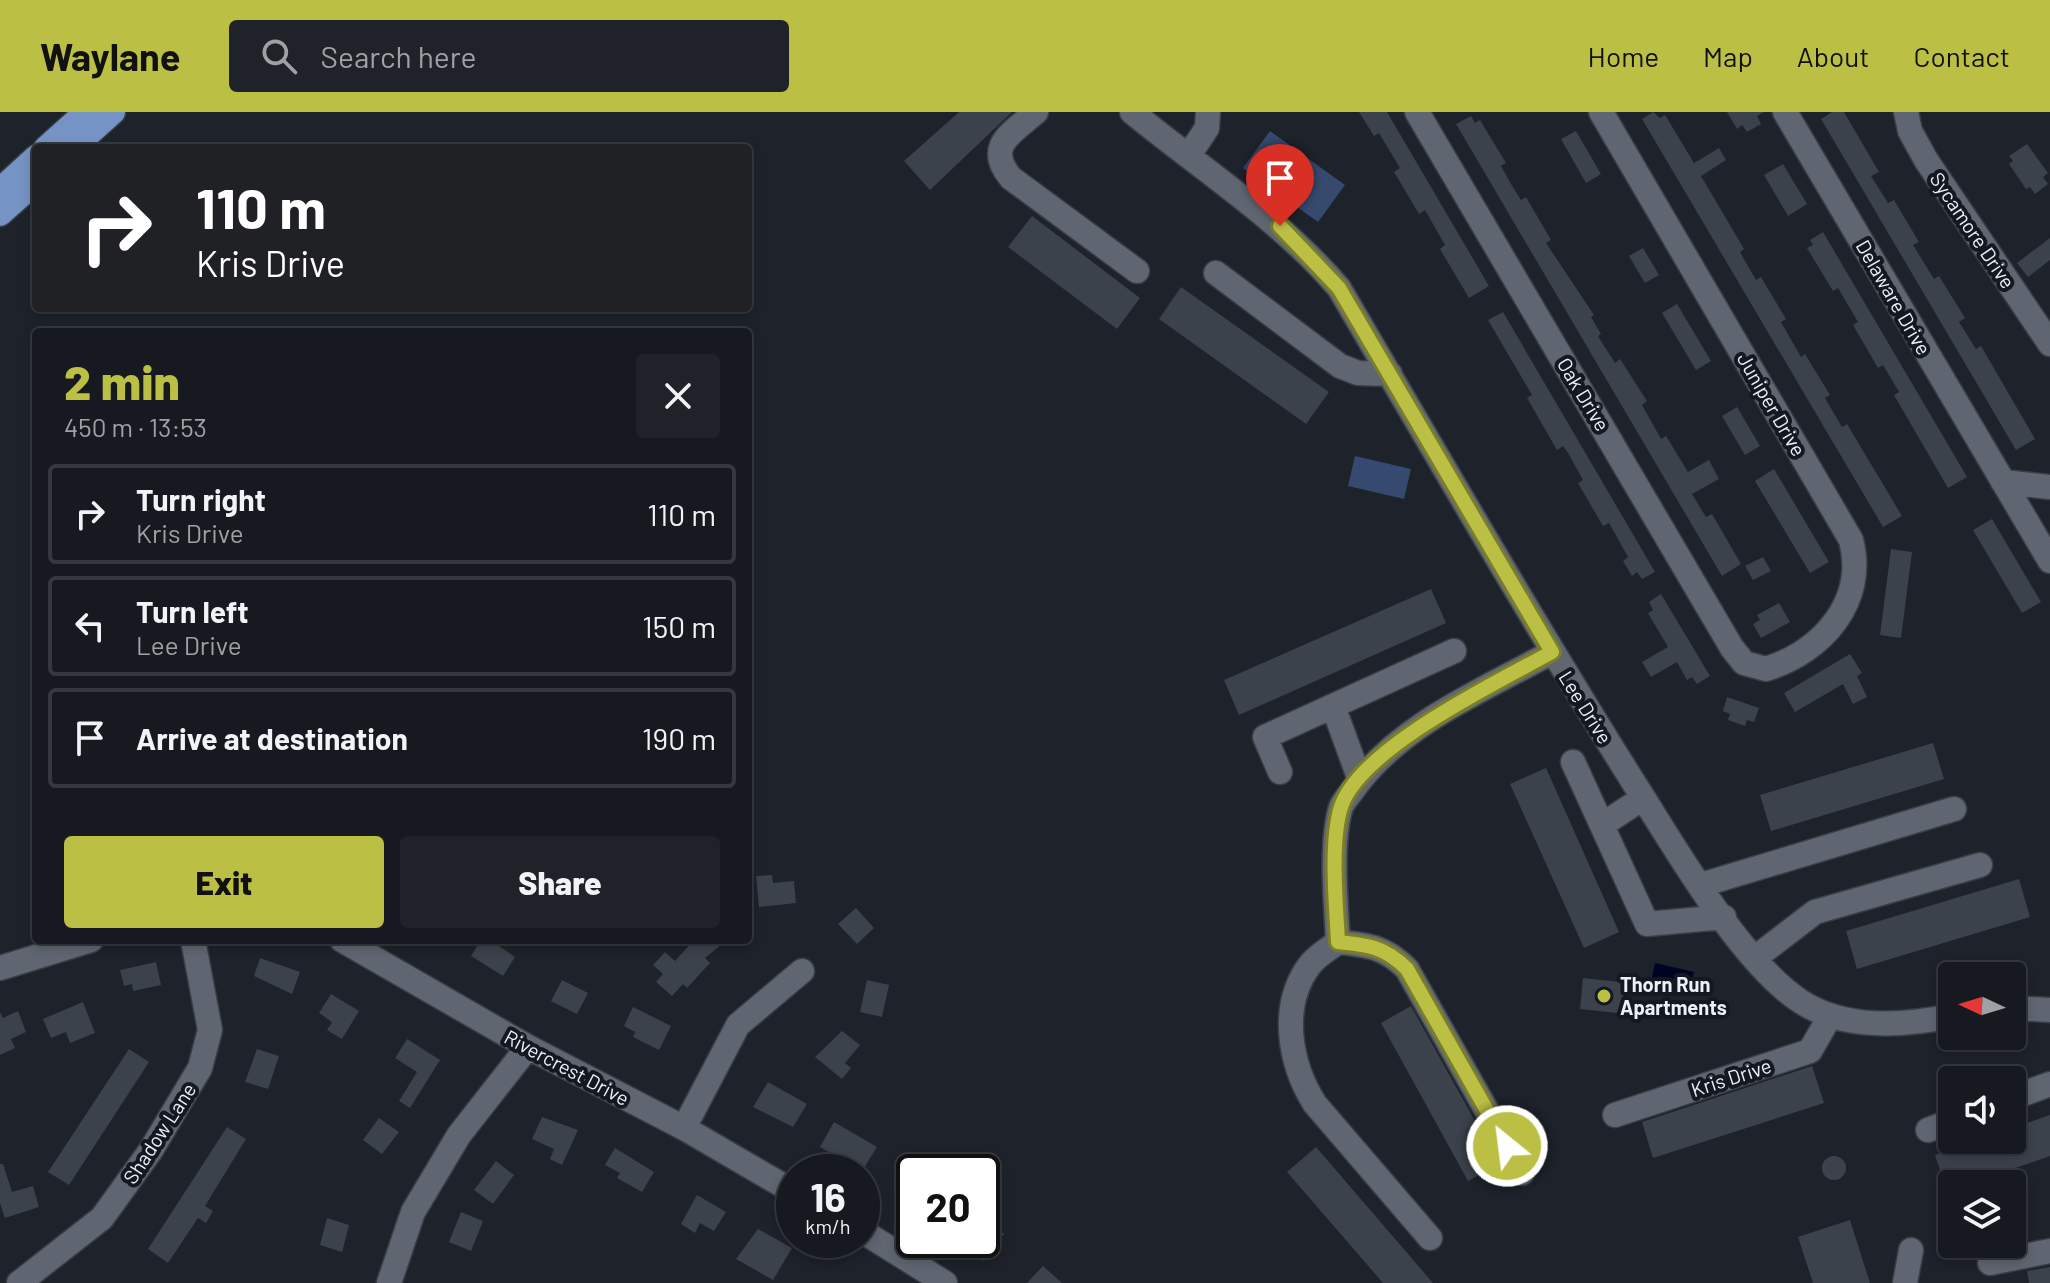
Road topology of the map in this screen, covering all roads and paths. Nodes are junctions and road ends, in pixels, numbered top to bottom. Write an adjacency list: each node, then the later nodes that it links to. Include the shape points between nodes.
1 (86, 112): 10 (main road)
2 (113, 112): 11 (main road)
3 (1036, 112): 17 (street, via 1003,142 1000,166)
4 (1132, 112): 12 (street, Lee Drive)
5 (1208, 112): 12 (street, via 1207,128)
6 (1417, 112): 26 (street, Oak Drive, via 1732,648 1744,663)
7 (1601, 112): 26 (street, Juniper Drive, via 1851,540 1854,582 1837,621 1809,646 1774,667)
8 (1785, 112): 21 (street, Delaware Drive)
9 (1906, 112): 19 (street, Sycamore Drive, via 1926,160)
10 (50, 144)
11 (77, 144)
12 (1189, 155): 20 (street, Lee Drive, via 1304,247 1339,288)
13 (32, 161): 15 (main road)
14 (32, 186): 16 (main road)
15 (0, 190)
16 (0, 214)
17 (1137, 271)
18 (1216, 273): 20 (street, via 1340,366 1358,373)
19 (2050, 344)
20 (1390, 374): 25 (street, Lee Drive)
21 (2003, 482): 22 (street); 23 (street, Delaware Drive)
22 (2050, 487)
23 (2050, 561)
24 (1454, 651): 27 (street)
25 (1552, 652): 30 (street, via 1429,720 1373,763); 31 (street, Lee Drive)
26 (1758, 669)
27 (1333, 706): 29 (street, via 1265,737); 30 (street)
28 (1573, 762): 33 (street)
29 (1280, 772)
30 (1360, 780): 37 (street, via 1341,806 1335,874)
31 (1643, 798): 33 (street); 35 (street, Lee Drive)
32 (1954, 809): 35 (street)
33 (1602, 825): 36 (street, via 1647,924)
34 (1980, 865): 41 (street, via 1815,912)
35 (1701, 885): 36 (street, Lee Drive)
36 (1724, 917): 41 (street, Lee Drive)
37 (1338, 942): 55 (street, via 1376,945 1407,969); 57 (street, via 1309,966 1300,985 1292,1019 1292,1054 1300,1081)
38 (78, 944): 42 (street)
39 (194, 944): 62 (street, Shadow Lane, via 210,1030 200,1068 102,1218)
40 (349, 944): 48 (street, Rivercrest Drive)
41 (1755, 958): 46 (street, Lee Drive, via 1773,981)
42 (0, 968)
43 (802, 971): 53 (street, via 738,1025)
44 (2026, 1009): 45 (street)
45 (2050, 1010)
46 (1830, 1016): 47 (street, Lee Drive, via 1870,1024); 51 (street, Kris Drive, via 1810,1051)
47 (1938, 1017)
48 (528, 1047): 53 (street, Rivercrest Drive); 63 (street, via 459,1135 413,1212)
49 (2050, 1084): 50 (street)
50 (2026, 1093)
51 (1615, 1115)
52 (1938, 1126): 54 (street)
53 (684, 1128): 56 (street, Rivercrest Drive)
54 (1928, 1130)
55 (1522, 1173)
56 (776, 1182)
57 (1430, 1238)
58 (880, 1242): 64 (street)
59 (1911, 1250): 65 (street)
60 (2050, 1251): 61 (street)
61 (1990, 1263)
62 (19, 1283)
63 (389, 1283)
64 (945, 1283)
65 (1905, 1283)

